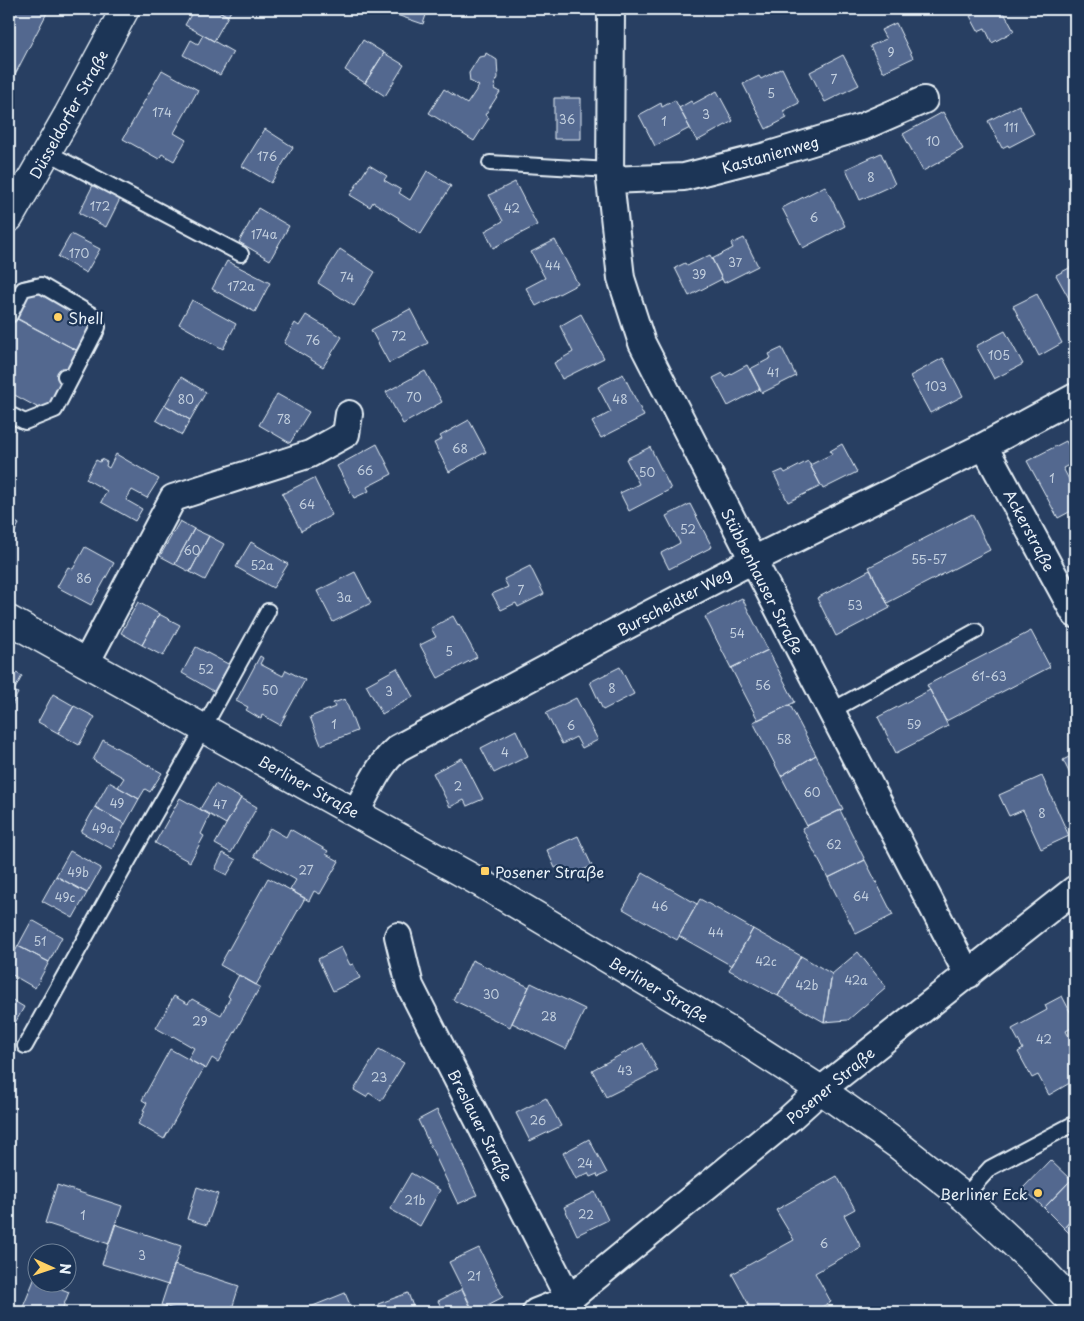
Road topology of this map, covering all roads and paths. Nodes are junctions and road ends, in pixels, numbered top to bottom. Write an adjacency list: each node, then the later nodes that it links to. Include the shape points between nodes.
1 (125, 9): 4 (main road, Düsseldorfer Straße)
2 (611, 9): 6 (street, Stübbenhauser Straße)
3 (924, 100): 6 (street, Kastanienweg, via 862,127 684,177)
4 (47, 152): 7 (main road, Düsseldorfer Straße); 8 (lane)
5 (490, 163): 6 (lane)
6 (610, 175): 14 (street, Stübbenhauser Straße, via 621,278 642,343)
7 (9, 218)
8 (241, 254)
9 (14, 308): 11 (lane, via 23,289 40,285 94,316 98,327 68,377 55,410 25,422)
10 (1075, 397): 13 (street, Burscheidter Weg)
11 (9, 414)
12 (349, 414): 19 (street, via 346,434 310,454 173,498)
13 (984, 446): 14 (street, Burscheidter Weg); 16 (street, Ackerstraße)
14 (752, 560): 20 (street, Stübbenhauser Straße); 22 (street, Burscheidter Weg, via 398,748 380,768)
15 (268, 611): 21 (lane)
16 (1075, 614)
17 (9, 620): 19 (main road, Berliner Straße)
18 (976, 630): 20 (lane)
19 (86, 663): 21 (main road, Berliner Straße)
20 (831, 711): 25 (street, Stübbenhauser Straße)
21 (204, 728): 22 (main road, Berliner Straße); 26 (lane)
22 (356, 812): 27 (main road, Berliner Straße, via 481,882)
23 (1075, 890): 25 (street, Posener Straße)
24 (398, 936): 31 (street, Breslauer Straße, via 410,986)
25 (968, 974): 27 (street, Posener Straße)
26 (25, 1046)
27 (822, 1090): 29 (main road, Berliner Straße); 31 (street, Posener Straße)
28 (1075, 1123): 29 (lane, via 990,1168)
29 (964, 1197): 30 (main road, Berliner Straße)
30 (1075, 1305)
31 (570, 1306): 32 (street, Posener Straße)
32 (536, 1312)

